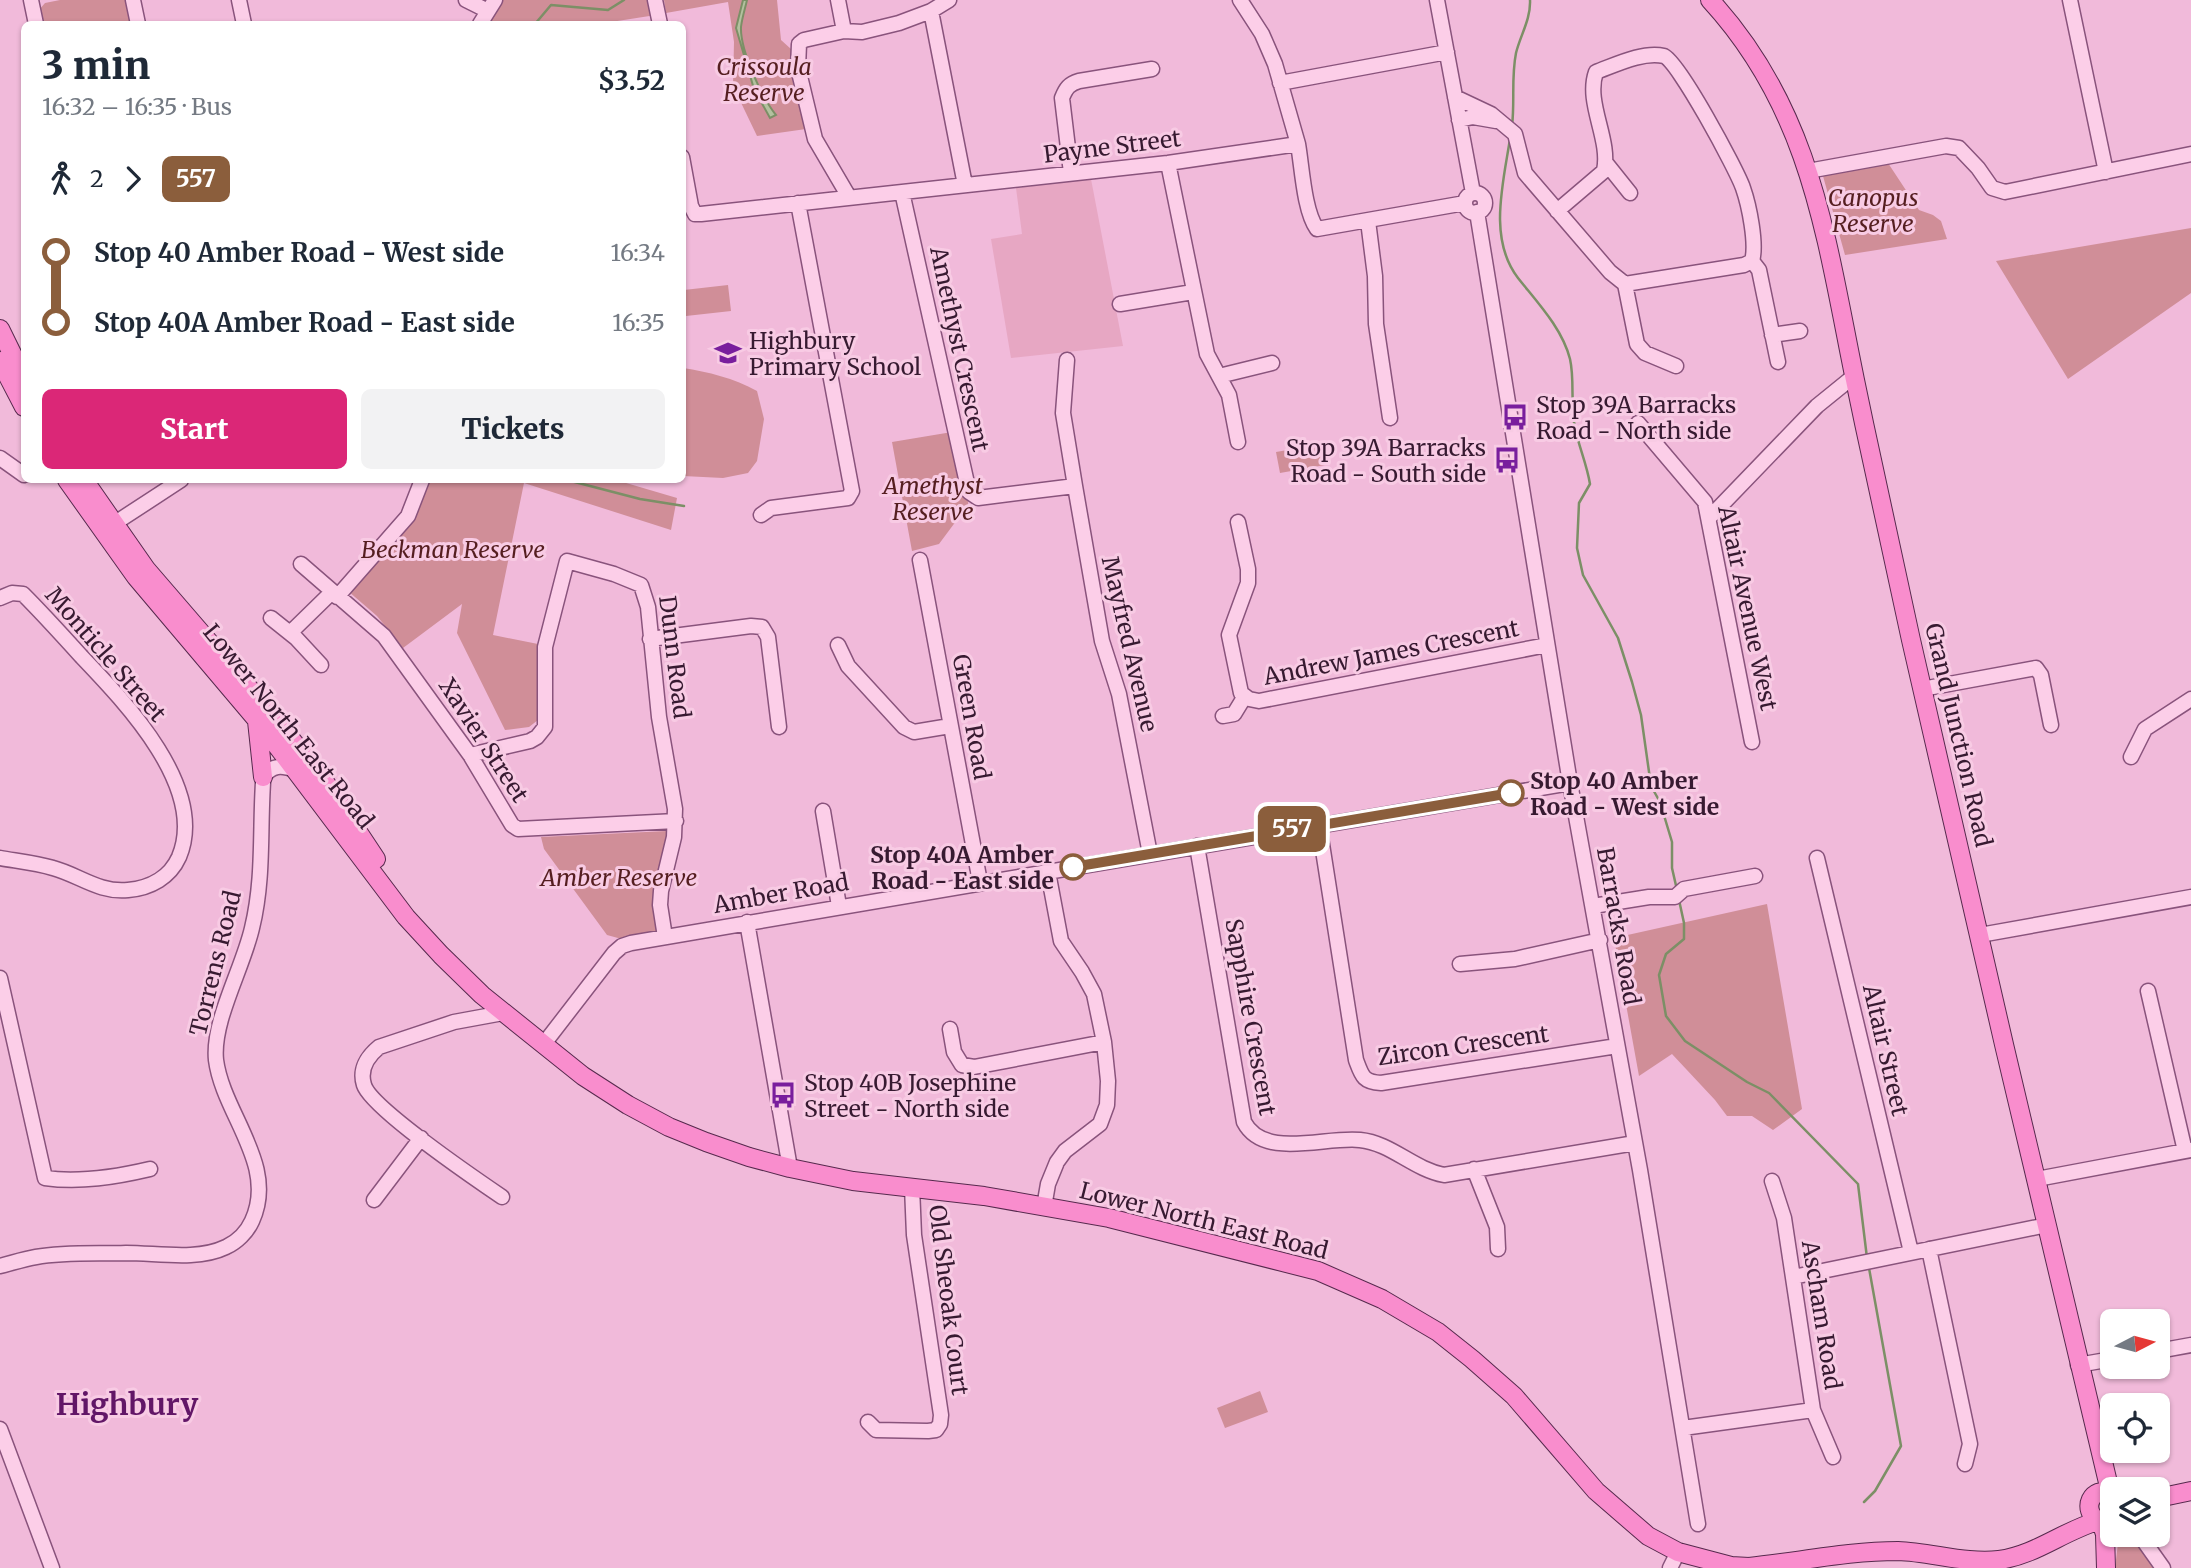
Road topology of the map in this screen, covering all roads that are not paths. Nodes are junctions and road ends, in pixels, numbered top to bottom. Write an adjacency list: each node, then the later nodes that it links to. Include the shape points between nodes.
1 (32, 0): 15 (street)
2 (133, 0): 16 (street)
3 (239, 0): 17 (street)
4 (466, 0): 14 (street)
5 (655, 0): 18 (street)
6 (838, 0): 19 (street)
7 (949, 0): 13 (street)
8 (1240, 0): 23 (street, via 1262,34)
9 (1437, 0): 20 (street, Barracks Road)
10 (1697, 0): 21 (main road, Grand Junction Road)
11 (1710, 0): 21 (main road, Grand Junction Road)
12 (2070, 0): 32 (street)
13 (931, 11): 19 (street, via 862,32); 35 (street)
14 (488, 12)
15 (36, 21)
16 (137, 21)
17 (242, 21)
18 (659, 21)
19 (844, 31): 38 (street, via 804,40 797,53 815,139)
20 (1447, 52): 23 (street); 24 (street, Barracks Road)
21 (1752, 54): 31 (main road, Grand Junction Road, via 1787,113)
22 (1152, 69): 33 (street, via 1079,81 1066,89 1062,98)
23 (1280, 83): 27 (street)
24 (1455, 97): 25 (street, Barracks Road); 26 (street)
25 (1459, 120): 26 (street, via 1473,117); 40 (street, Barracks Road)
26 (1508, 127): 41 (street, via 1525,173)
27 (1298, 144): 29 (street, Payne Street); 42 (street, via 1317,229)
28 (2191, 154): 32 (street)
29 (1168, 163): 33 (street, Payne Street); 45 (street)
30 (1606, 163): 37 (street); 41 (street, via 1604,170); 43 (street, via 1595,96 1596,72 1648,55 1671,59 1743,187 1755,251)
31 (1808, 171): 32 (street, via 1946,146 1959,148 1992,188 2005,192); 57 (main road, Grand Junction Road)
32 (2106, 172)
33 (1071, 173): 35 (street, Payne Street)
34 (686, 179): 39 (street, Payne Street, via 695,214)
35 (965, 185): 36 (street, Payne Street)
36 (902, 192): 38 (street, Payne Street); 68 (street, Amethyst Crescent, via 969,492 978,498)
37 (1630, 193)
38 (849, 197): 39 (street, Payne Street)
39 (798, 202): 69 (street, via 852,491 848,498 771,508)
40 (1471, 203): 42 (street); 81 (street, Barracks Road)
41 (1557, 211): 44 (street)
42 (1368, 221): 59 (street)
43 (1752, 261): 44 (street); 49 (street, via 1759,270)
44 (1625, 285): 54 (street, via 1637,344 1645,353)
45 (1194, 292): 46 (street); 56 (street, via 1207,354)
46 (1120, 304)
47 (0, 329): 55 (main road)
48 (1800, 331): 49 (street)
49 (1772, 335): 52 (street)
50 (1067, 360): 68 (street, Mayfred Avenue, via 1062,413)
51 (0, 361): 58 (main road)
52 (1778, 362)
53 (1272, 363): 56 (street)
54 (1676, 366)
55 (21, 373)
56 (1219, 376): 61 (street, via 1229,395)
57 (1854, 376): 70 (street, via 1816,407); 83 (main road, Grand Junction Road)
58 (21, 401)
59 (1390, 418)
60 (1638, 423): 70 (street, Altair Avenue West, via 1705,502)
61 (1238, 442)
62 (0, 458): 63 (street)
63 (21, 473)
64 (70, 483): 72 (main road, Lower North East Road)
65 (86, 483): 72 (main road, Lower North East Road)
66 (176, 483): 72 (street)
67 (421, 483): 75 (street, via 408,516)
68 (1074, 486): 102 (street, Mayfred Avenue, via 1102,641 1119,694)
69 (761, 515)
70 (1709, 518): 92 (street, Altair Avenue West)
71 (1238, 522): 84 (street, Andrew James Crescent, via 1248,583 1230,635)
72 (108, 528): 87 (main road, Lower North East Road, via 136,577); 91 (main road, Lower North East Road)
73 (920, 560): 89 (street, Green Road)
74 (301, 564): 75 (street, Xavier Street)
75 (335, 594): 78 (street); 93 (street, Xavier Street, via 384,636)
76 (0, 598): 103 (street, Monticle Street, via 23,594 139,720 178,790 186,830 170,872 159,881 130,890 107,889 56,869)
77 (271, 618): 78 (street)
78 (290, 634): 82 (street)
79 (650, 639): 90 (street, via 762,627 768,637); 93 (street, Dunn Road, via 641,585 566,561 545,647 545,727 530,741); 99 (street, Dunn Road)
80 (838, 645): 89 (street, via 848,666 904,727 914,732)
81 (1547, 645): 84 (street, Andrew James Crescent, via 1259,701); 97 (street, Barracks Road)
82 (321, 665)
83 (1922, 689): 88 (street, via 2036,668); 112 (main road, Grand Junction Road)
84 (1245, 696): 86 (street, Andrew James Crescent, via 1234,714)
85 (2191, 699): 94 (street, via 2145,729)
86 (1223, 716)
87 (256, 719): 91 (main road, Lower North East Road); 96 (main road)
88 (2050, 725)
89 (950, 726): 107 (street, Green Road)
90 (779, 727)
91 (282, 740): 95 (main road, Lower North East Road); 96 (street, Torrens Road, via 267,758); 118 (main road, Lower North East Road, via 325,782 385,872)
92 (1752, 742)
93 (470, 755): 99 (street, Xavier Street, via 518,829)
94 (2131, 757)
95 (295, 770): 96 (street, via 275,767); 118 (main road, Lower North East Road, via 406,916)
96 (263, 777): 140 (street, Torrens Road, via 262,856 253,926 224,1009 216,1058 220,1083 257,1167 258,1208 250,1225 241,1237 214,1252 38,1256)
97 (1570, 783): 100 (street, Amber Road); 110 (street, Barracks Road)
98 (823, 811): 109 (street)
99 (676, 821): 113 (street, Dunn Road, via 661,891)
100 (1319, 825): 101 (street, Amber Road); 123 (street, Zircon Crescent, via 1356,1059 1370,1082)
101 (1196, 846): 102 (street, Amber Road); 128 (street, Sapphire Crescent, via 1244,1122 1250,1134 1284,1144 1361,1140 1385,1146 1432,1172 1444,1175)
102 (1150, 854): 105 (street, Amber Road)
103 (0, 858)
104 (1817, 858): 139 (street, Altair Street)
105 (1048, 872): 107 (street, Amber Road); 121 (street, via 1061,941 1094,995)
106 (1755, 876): 110 (street, via 1684,889 1675,897)
107 (980, 883): 109 (street, Amber Road)
108 (2191, 897): 112 (street)
109 (839, 906): 111 (street, Amber Road)
110 (1594, 906): 114 (street, Barracks Road)
111 (747, 922): 113 (street, Amber Road); 127 (street)
112 (1980, 935): 130 (main road, Grand Junction Road)
113 (665, 937): 122 (street, Amber Road, via 631,943 614,953)
114 (1600, 940): 115 (street, via 1515,959); 123 (street, Barracks Road)
115 (1460, 964)
116 (0, 978): 129 (street, via 44,1178 112,1178)
117 (2148, 991): 126 (street)
118 (482, 995): 119 (main road, Lower North East Road)
119 (503, 1013): 122 (main road, Lower North East Road); 124 (street, via 415,1034 371,1054 363,1075 368,1092)
120 (950, 1029): 121 (street, via 962,1065 974,1067)
121 (1104, 1042): 135 (street, via 1107,1105 1100,1124 1057,1162)
122 (543, 1045): 127 (main road, Lower North East Road, via 617,1098 669,1127)
123 (1618, 1046): 125 (street, Barracks Road)
124 (421, 1138): 133 (street); 134 (street)
125 (1635, 1143): 128 (street, Sapphire Crescent); 148 (street, Barracks Road)
126 (2188, 1151): 130 (street)
127 (790, 1168): 132 (main road, Lower North East Road)
128 (1474, 1169): 137 (street, via 1497,1227)
129 (150, 1170)
130 (2037, 1179): 136 (main road, Grand Junction Road)
131 (1772, 1181): 141 (street, Ascham Road, via 1784,1218)
132 (912, 1187): 135 (main road, Lower North East Road); 147 (street, Old Sheoak Court, via 914,1235 940,1424 936,1430 876,1430)
133 (502, 1197)
134 (374, 1200)
135 (1044, 1207): 163 (main road, Lower North East Road, via 1110,1218 1318,1271 1382,1299 1438,1332 1495,1378 1596,1491)
136 (2047, 1225): 138 (street); 145 (main road, Grand Junction Road)
137 (1498, 1249)
138 (1929, 1249): 139 (street); 151 (street, via 1970,1444)
139 (1910, 1252): 141 (street)
140 (0, 1266)
141 (1793, 1277): 146 (street, Ascham Road)
142 (2191, 1345): 143 (street)
143 (2170, 1349)
144 (2100, 1361): 145 (street)
145 (2078, 1365): 152 (main road, Grand Junction Road, via 2097,1436)
146 (1813, 1410): 148 (street, Ascham Road); 150 (street)
147 (868, 1422)
148 (1682, 1428): 158 (street, Barracks Road)
149 (0, 1429): 165 (street)
150 (1833, 1457)
151 (1965, 1464)
152 (2100, 1488)
153 (2191, 1491): 154 (main road)
154 (2170, 1494)
155 (2100, 1497): 160 (main road, Lower North East Road)
156 (2100, 1498): 157 (main road, via 2092,1517)
157 (2100, 1522)
158 (1698, 1524)
159 (2100, 1526): 160 (main road, Lower North East Road)
160 (2066, 1532): 164 (main road, Lower North East Road, via 2033,1551 1998,1560 1890,1551 1749,1567)
161 (2107, 1547): 166 (main road)
162 (2148, 1547): 167 (street)
163 (1674, 1560): 164 (main road, Lower North East Road)
164 (1708, 1564)
165 (52, 1568)
166 (2107, 1568)
167 (2163, 1568)

